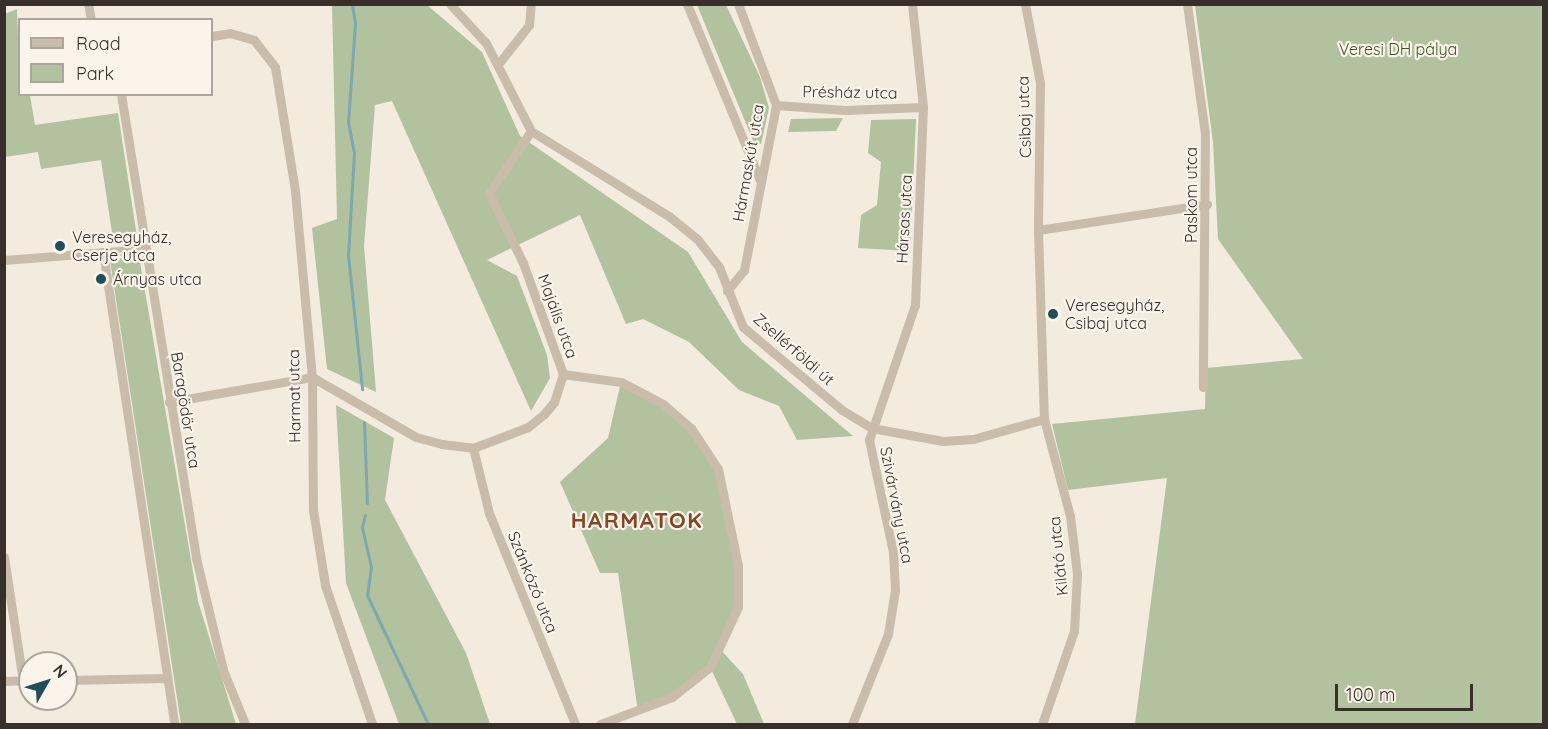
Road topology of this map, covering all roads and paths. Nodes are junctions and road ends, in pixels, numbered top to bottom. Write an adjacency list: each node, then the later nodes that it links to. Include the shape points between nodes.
1 (450, 4): 9 (street)
2 (531, 4): 9 (street, via 529,25)
3 (687, 4): 14 (street)
4 (738, 4): 11 (street, Hármaskút utca)
5 (912, 4): 12 (street, Hársas utca)
6 (1025, 4): 16 (street, Csibaj utca, via 1040,83)
7 (1187, 4): 15 (street, Paskom utca, via 1205,133)
8 (213, 36): 22 (street, Harmat utca, via 231,33 254,40 275,67 295,191)
9 (499, 63): 13 (street)
10 (121, 96): 17 (street, Baragödör utca)
11 (776, 105): 12 (street, Présház utca, via 845,110); 14 (street, Hármaskút utca)
12 (923, 107): 26 (street, Hársas utca, via 915,305)
13 (531, 131): 20 (street, Zsellérföldi út, via 670,217 719,267); 21 (street, Majális utca, via 489,193 523,263)
14 (760, 180): 20 (street, Hármaskút utca, via 744,270)
15 (1207, 204): 16 (street); 23 (street, Paskom utca)
16 (1038, 230): 25 (street, Csibaj utca)
17 (145, 249): 18 (street); 24 (street, Baragödör utca)
18 (103, 252): 19 (street); 30 (street)
19 (4, 260)
20 (727, 291): 26 (street, Zsellérföldi út, via 743,327 842,410)
21 (563, 374): 27 (street, Majális utca, via 554,402 544,414 519,432); 36 (street, via 621,382 663,404 691,428 718,469 738,566 738,607 710,667 672,697)
22 (312, 376): 24 (street); 27 (street, via 416,437); 34 (street, Harmat utca, via 312,499 325,585)
23 (1203, 387)
24 (169, 402): 33 (street, Baragödör utca, via 196,558 223,670)
25 (1044, 418): 26 (street, Zsellérföldi út, via 973,439 943,441); 38 (street, Kilátó utca, via 1070,516 1077,602 1064,669)
26 (872, 428): 37 (street, Szivárvány utca, via 869,440 893,552 895,590 888,634)
27 (473, 448): 35 (street, Szánkózó utca, via 489,513)
28 (4, 557): 29 (street)
29 (21, 651)
30 (167, 678): 31 (street); 32 (street)
31 (78, 680)
32 (174, 724)
33 (244, 724)
34 (372, 724)
35 (575, 724)
36 (600, 724)
37 (852, 724)
38 (1042, 724)

